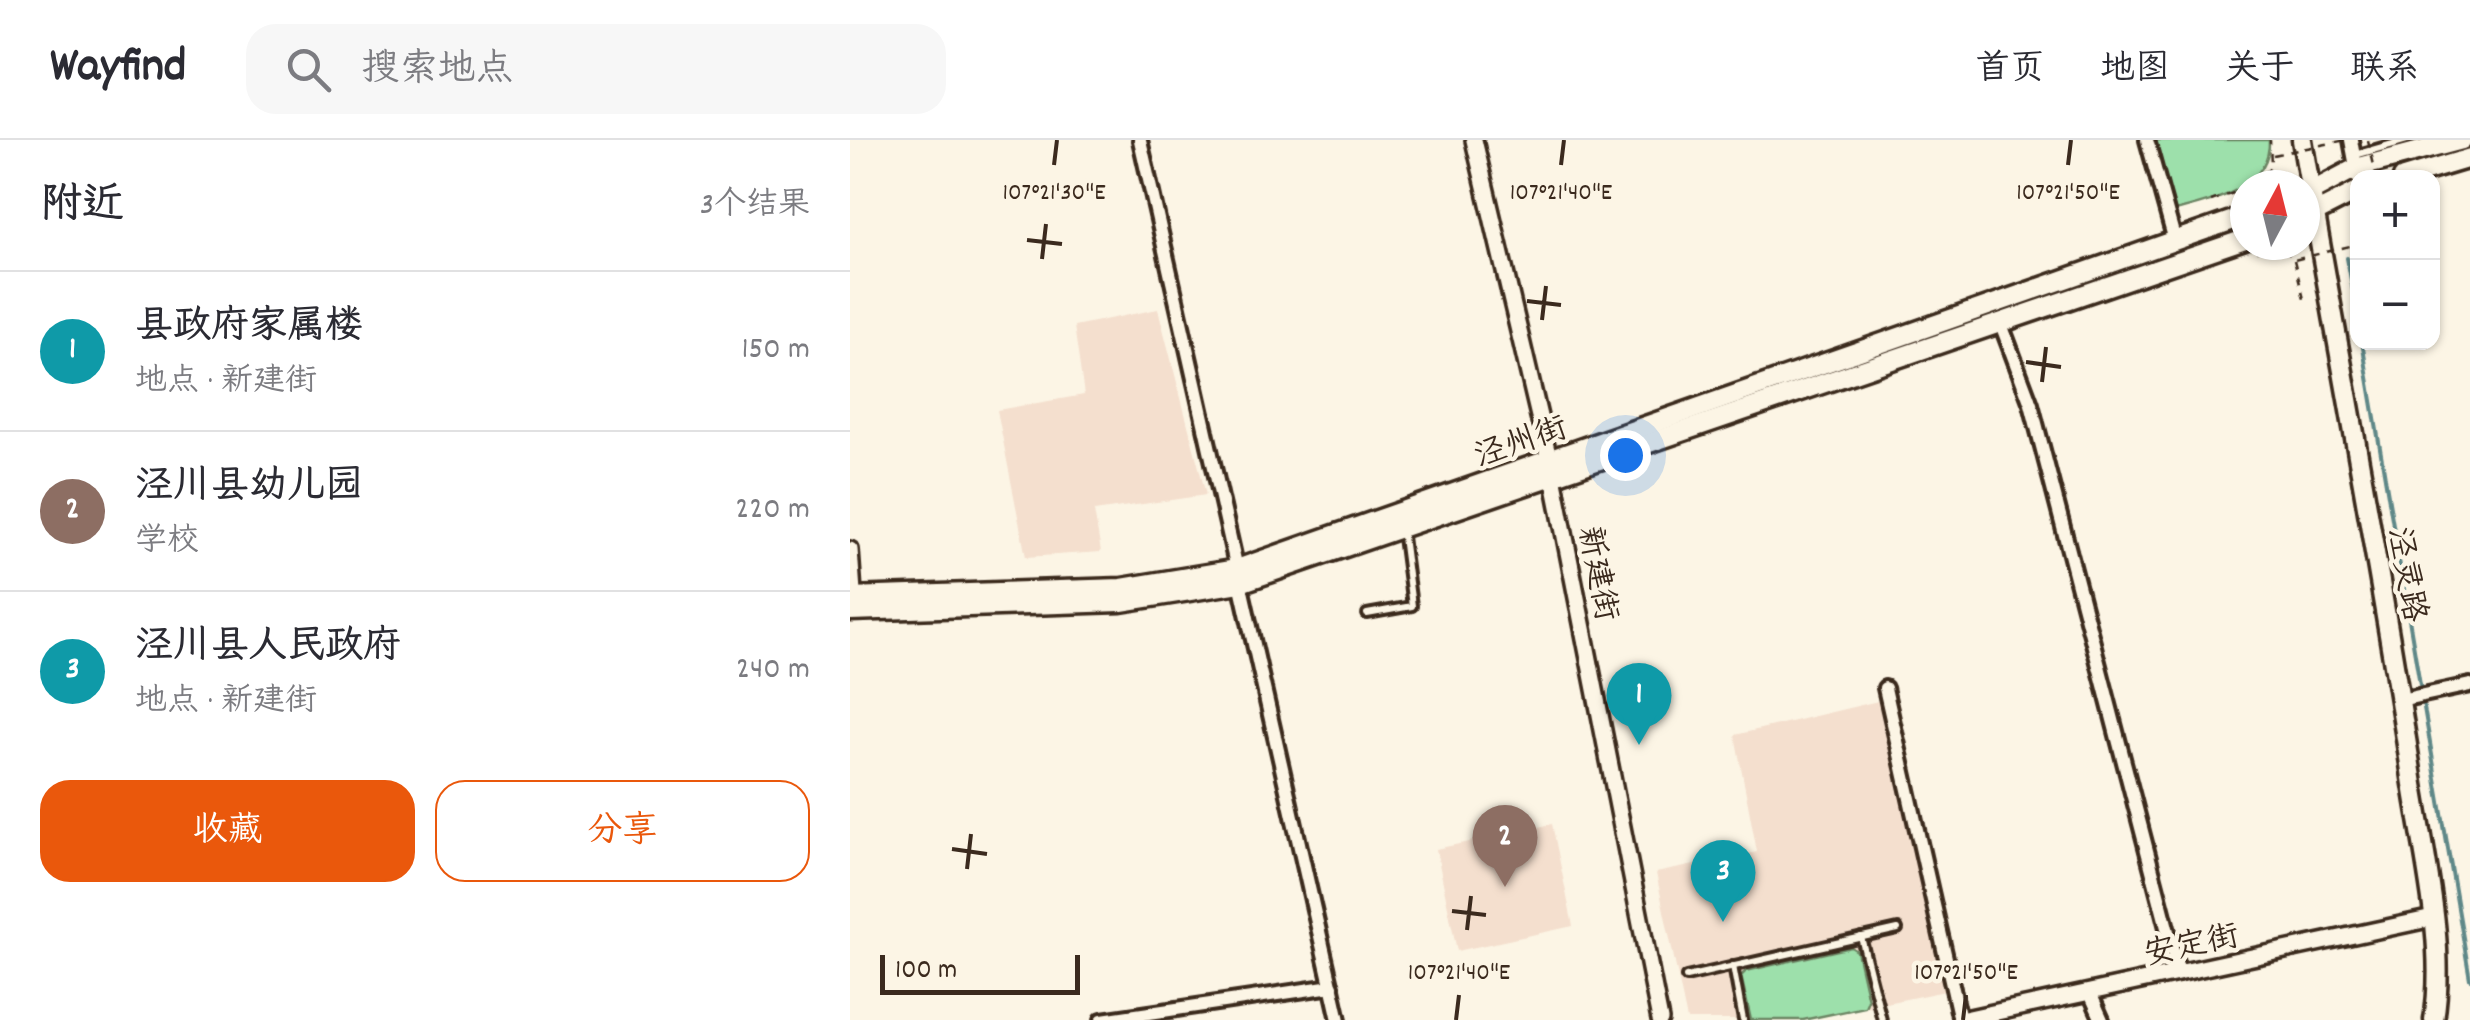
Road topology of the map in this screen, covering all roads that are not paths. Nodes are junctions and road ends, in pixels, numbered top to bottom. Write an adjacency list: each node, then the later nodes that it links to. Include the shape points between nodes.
1 (1140, 140): 23 (street)
2 (1474, 140): 20 (street, 新建街)
3 (2147, 140): 16 (street)
4 (2302, 140): 10 (main road, 泾灵路)
5 (2349, 140): 9 (street)
6 (2407, 140): 9 (lane)
7 (2462, 140): 9 (main road)
8 (2470, 158): 11 (main road)
9 (2356, 167): 12 (main road)
10 (2305, 170)
11 (2429, 170)
12 (2320, 187)
13 (2350, 196): 14 (main road)
14 (2320, 211)
15 (2230, 221): 16 (main road, 泾州街)
16 (2175, 241): 20 (main road, 泾州街)
17 (2230, 244): 19 (main road, 泾州街)
18 (2319, 260): 28 (main road, 泾灵路)
19 (2000, 324): 20 (main road, 泾州街); 33 (street, via 2030,404)
20 (1551, 469): 21 (main road, 泾州街); 23 (main road, 泾州街); 39 (street, 新建街)
21 (1402, 528): 23 (main road, 泾州街); 25 (lane, via 1412,606)
22 (850, 550): 24 (street)
23 (1239, 576): 24 (main road, 泾州街); 35 (street)
24 (852, 604)
25 (1368, 614)
26 (2470, 685): 28 (street)
27 (1885, 688): 42 (street)
28 (2407, 699): 29 (main road, 泾灵路)
29 (2433, 918): 33 (street, 安定街); 44 (main road, 泾灵路)
30 (1898, 929): 31 (lane)
31 (1862, 937): 32 (lane); 41 (lane)
32 (1732, 966): 34 (lane); 40 (lane)
33 (2179, 974): 36 (street, 安定街)
34 (1686, 977)
35 (1332, 986): 37 (street); 38 (street)
36 (2090, 993): 42 (street, 安定街); 43 (street)
37 (1102, 1020)
38 (1339, 1020)
39 (1660, 1020)
40 (1743, 1020)
41 (1882, 1020)
42 (1960, 1020)
43 (2102, 1020)
44 (2434, 1020)

